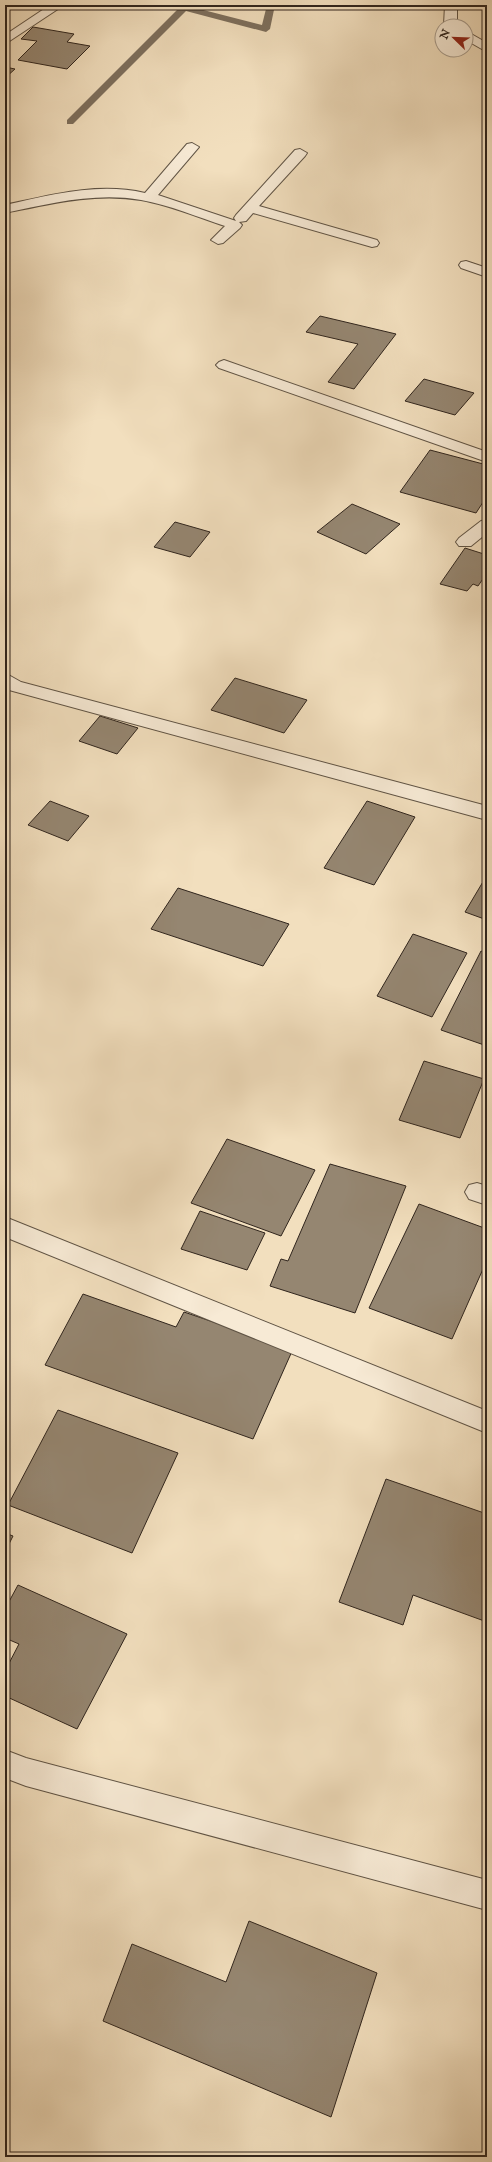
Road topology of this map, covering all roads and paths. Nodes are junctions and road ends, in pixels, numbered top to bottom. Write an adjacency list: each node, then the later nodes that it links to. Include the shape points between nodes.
1 (58, 5): 4 (street)
2 (451, 5): 3 (street)
3 (450, 18)
4 (5, 40)
5 (474, 40): 6 (street)
6 (487, 48)
7 (192, 147): 9 (street)
8 (300, 153): 10 (street)
9 (149, 198): 11 (street, via 109,193 71,195); 12 (street)
10 (250, 208): 12 (street); 14 (street)
11 (5, 209)
12 (235, 225): 13 (street)
13 (218, 240)
14 (372, 242)
15 (466, 265): 16 (street)
16 (487, 273)
17 (224, 365): 18 (street)
18 (487, 457)
19 (487, 525): 20 (street)
20 (465, 542)
21 (5, 679): 22 (street, via 15,686)
22 (487, 813)
23 (5, 1227): 24 (street)
24 (487, 1422)
25 (5, 1764): 26 (street, via 26,1772)
26 (487, 1895)

